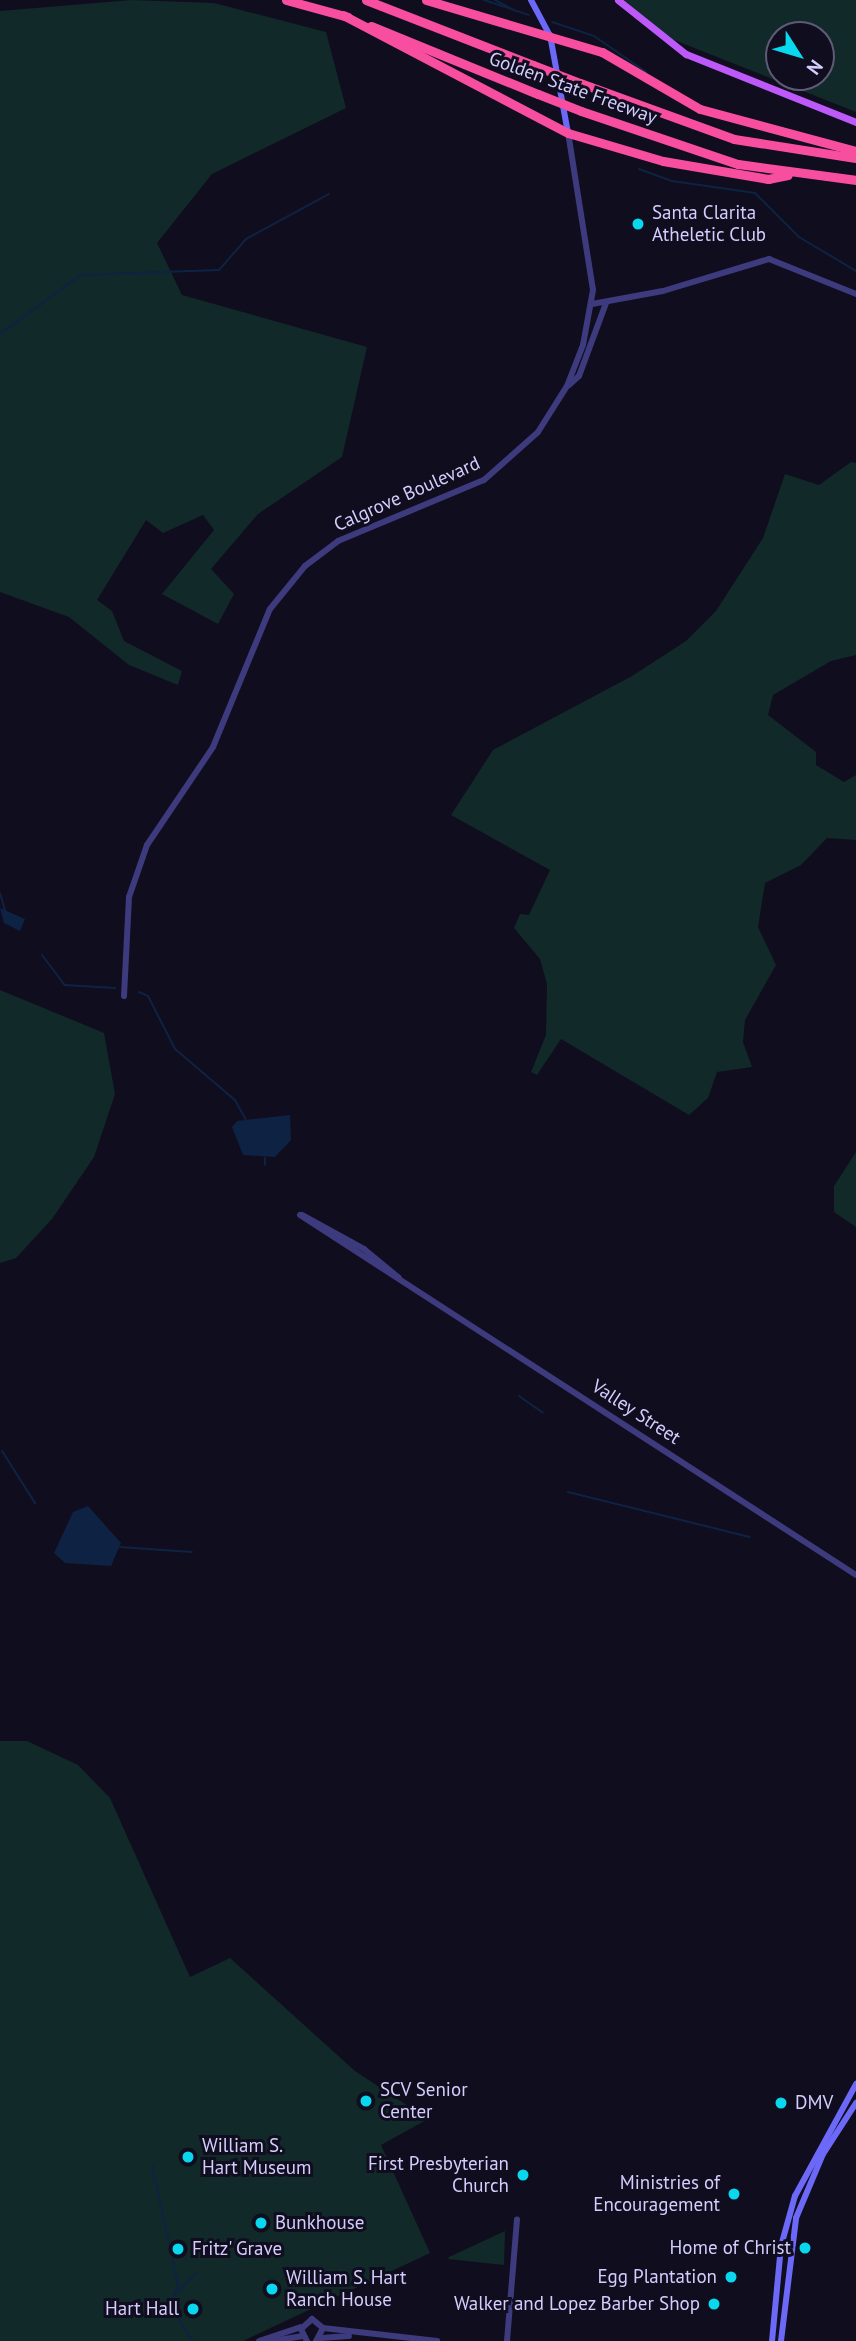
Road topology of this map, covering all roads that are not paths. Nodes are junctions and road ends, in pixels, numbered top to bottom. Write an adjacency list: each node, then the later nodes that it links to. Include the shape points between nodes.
1 (286, 0): 6 (highway, Golden State Freeway)
2 (366, 0): 11 (highway, Golden State Freeway, bridge, via 734,139)
3 (426, 0): 7 (highway, via 523,33)
4 (530, 0): 7 (main road, Calgrove Boulevard)
5 (618, 0): 8 (main road, via 686,54)
6 (343, 15): 9 (highway); 12 (highway, Golden State Freeway, bridge, via 581,111)
7 (550, 35): 9 (main road, Calgrove Boulevard); 10 (highway, via 602,52 685,103)
8 (856, 122)
9 (568, 133): 12 (highway, via 663,161 768,179); 16 (street, Calgrove Boulevard, via 588,233)
10 (856, 151)
11 (856, 158)
12 (788, 175): 13 (highway, Golden State Freeway)
13 (856, 180)
14 (856, 294): 15 (street, via 769,259)
15 (606, 303): 16 (street); 17 (street, via 579,376)
16 (592, 304): 17 (street, Calgrove Boulevard)
17 (568, 386): 18 (street, Calgrove Boulevard, via 538,432 484,480 338,541 306,566 270,609 213,747 147,845 129,897)
18 (124, 996)
19 (399, 1278): 19 (street, Valley Street, via 364,1249 300,1214 311,1226); 20 (street, Valley Street)
20 (856, 1574)
21 (856, 2084): 33 (main road, via 795,2196 781,2246)
22 (856, 2103): 34 (main road, via 821,2159 796,2218)
23 (517, 2219): 32 (street)
24 (301, 2327): 25 (street, via 312,2319); 27 (street); 29 (street)
25 (323, 2328): 26 (street); 28 (street)
26 (358, 2335): 28 (street); 31 (street)
27 (305, 2339): 30 (street)
28 (319, 2339)
29 (259, 2341)
30 (272, 2341)
31 (437, 2341)
32 (507, 2341)
33 (772, 2341)
34 (781, 2341)

